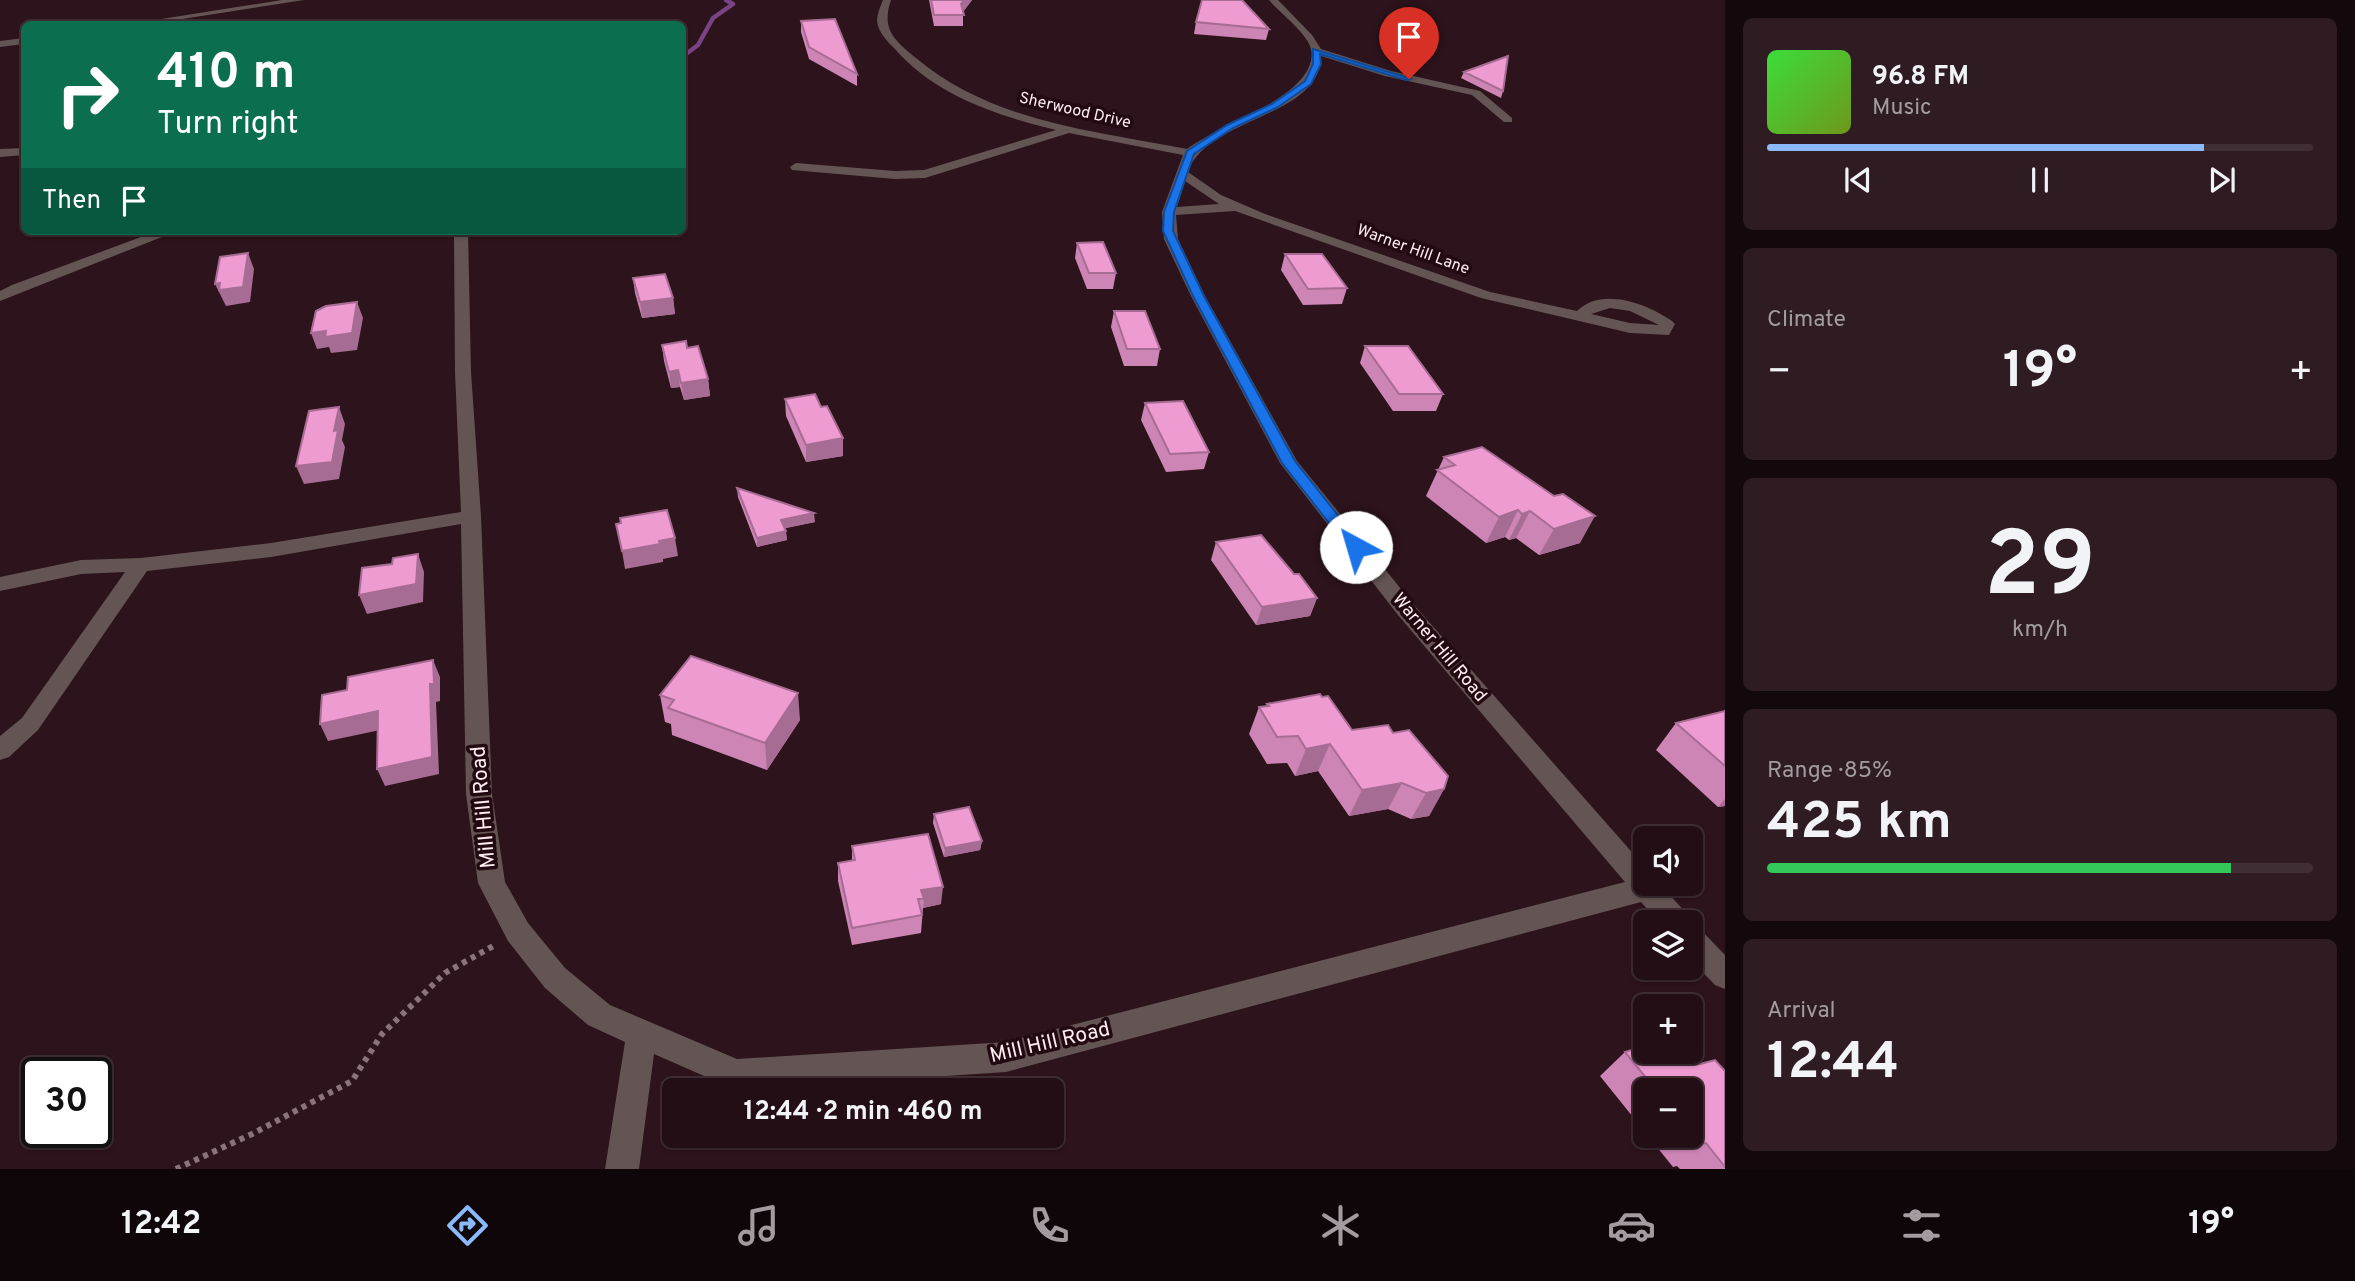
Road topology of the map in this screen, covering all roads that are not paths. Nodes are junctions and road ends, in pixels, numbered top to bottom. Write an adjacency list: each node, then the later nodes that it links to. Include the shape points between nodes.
1 (300, 0): 4 (street)
2 (887, 0): 9 (street, Sherwood Drive, via 882,21 889,38 918,67 961,96)
3 (1273, 0): 7 (street)
4 (156, 21)
5 (21, 41): 6 (street)
6 (0, 44)
7 (1316, 51): 8 (street, via 1476,93); 12 (street, via 1317,64 1308,82 1275,106)
8 (1508, 120)
9 (1071, 129): 12 (street, Sherwood Drive); 13 (street, via 925,174)
10 (21, 152): 11 (street)
11 (0, 153)
12 (1190, 153): 14 (street, Warner Hill Road)
13 (796, 167)
14 (1182, 173): 15 (street, Warner Hill Lane, via 1216,198); 16 (street, Warner Hill Road)
15 (1238, 207): 16 (street, Warner Hill Lane); 20 (street, Warner Hill Lane, via 1486,295)
16 (1169, 212): 25 (street, Warner Hill Road, via 1168,231 1198,296 1289,463 1406,610)
17 (159, 235): 19 (street)
18 (461, 235): 21 (street, Mill Hill Road)
19 (0, 297)
20 (1580, 317): 20 (street, Warner Hill Lane, via 1663,331 1667,324 1654,314 1620,304 1590,307)
21 (471, 516): 22 (street, via 271,550); 31 (street, Mill Hill Road, via 479,794 492,883 518,932 555,978 599,1015)
22 (141, 565): 23 (street, via 81,567); 24 (street, via 30,724)
23 (0, 584)
24 (0, 750)
25 (1633, 875)
26 (1633, 892): 31 (street, Mill Hill Road, via 1006,1057 737,1075)
27 (1652, 896): 28 (street)
28 (1665, 910)
29 (1703, 952): 30 (street)
30 (1725, 975)
31 (642, 1033): 32 (street)
32 (622, 1169)

